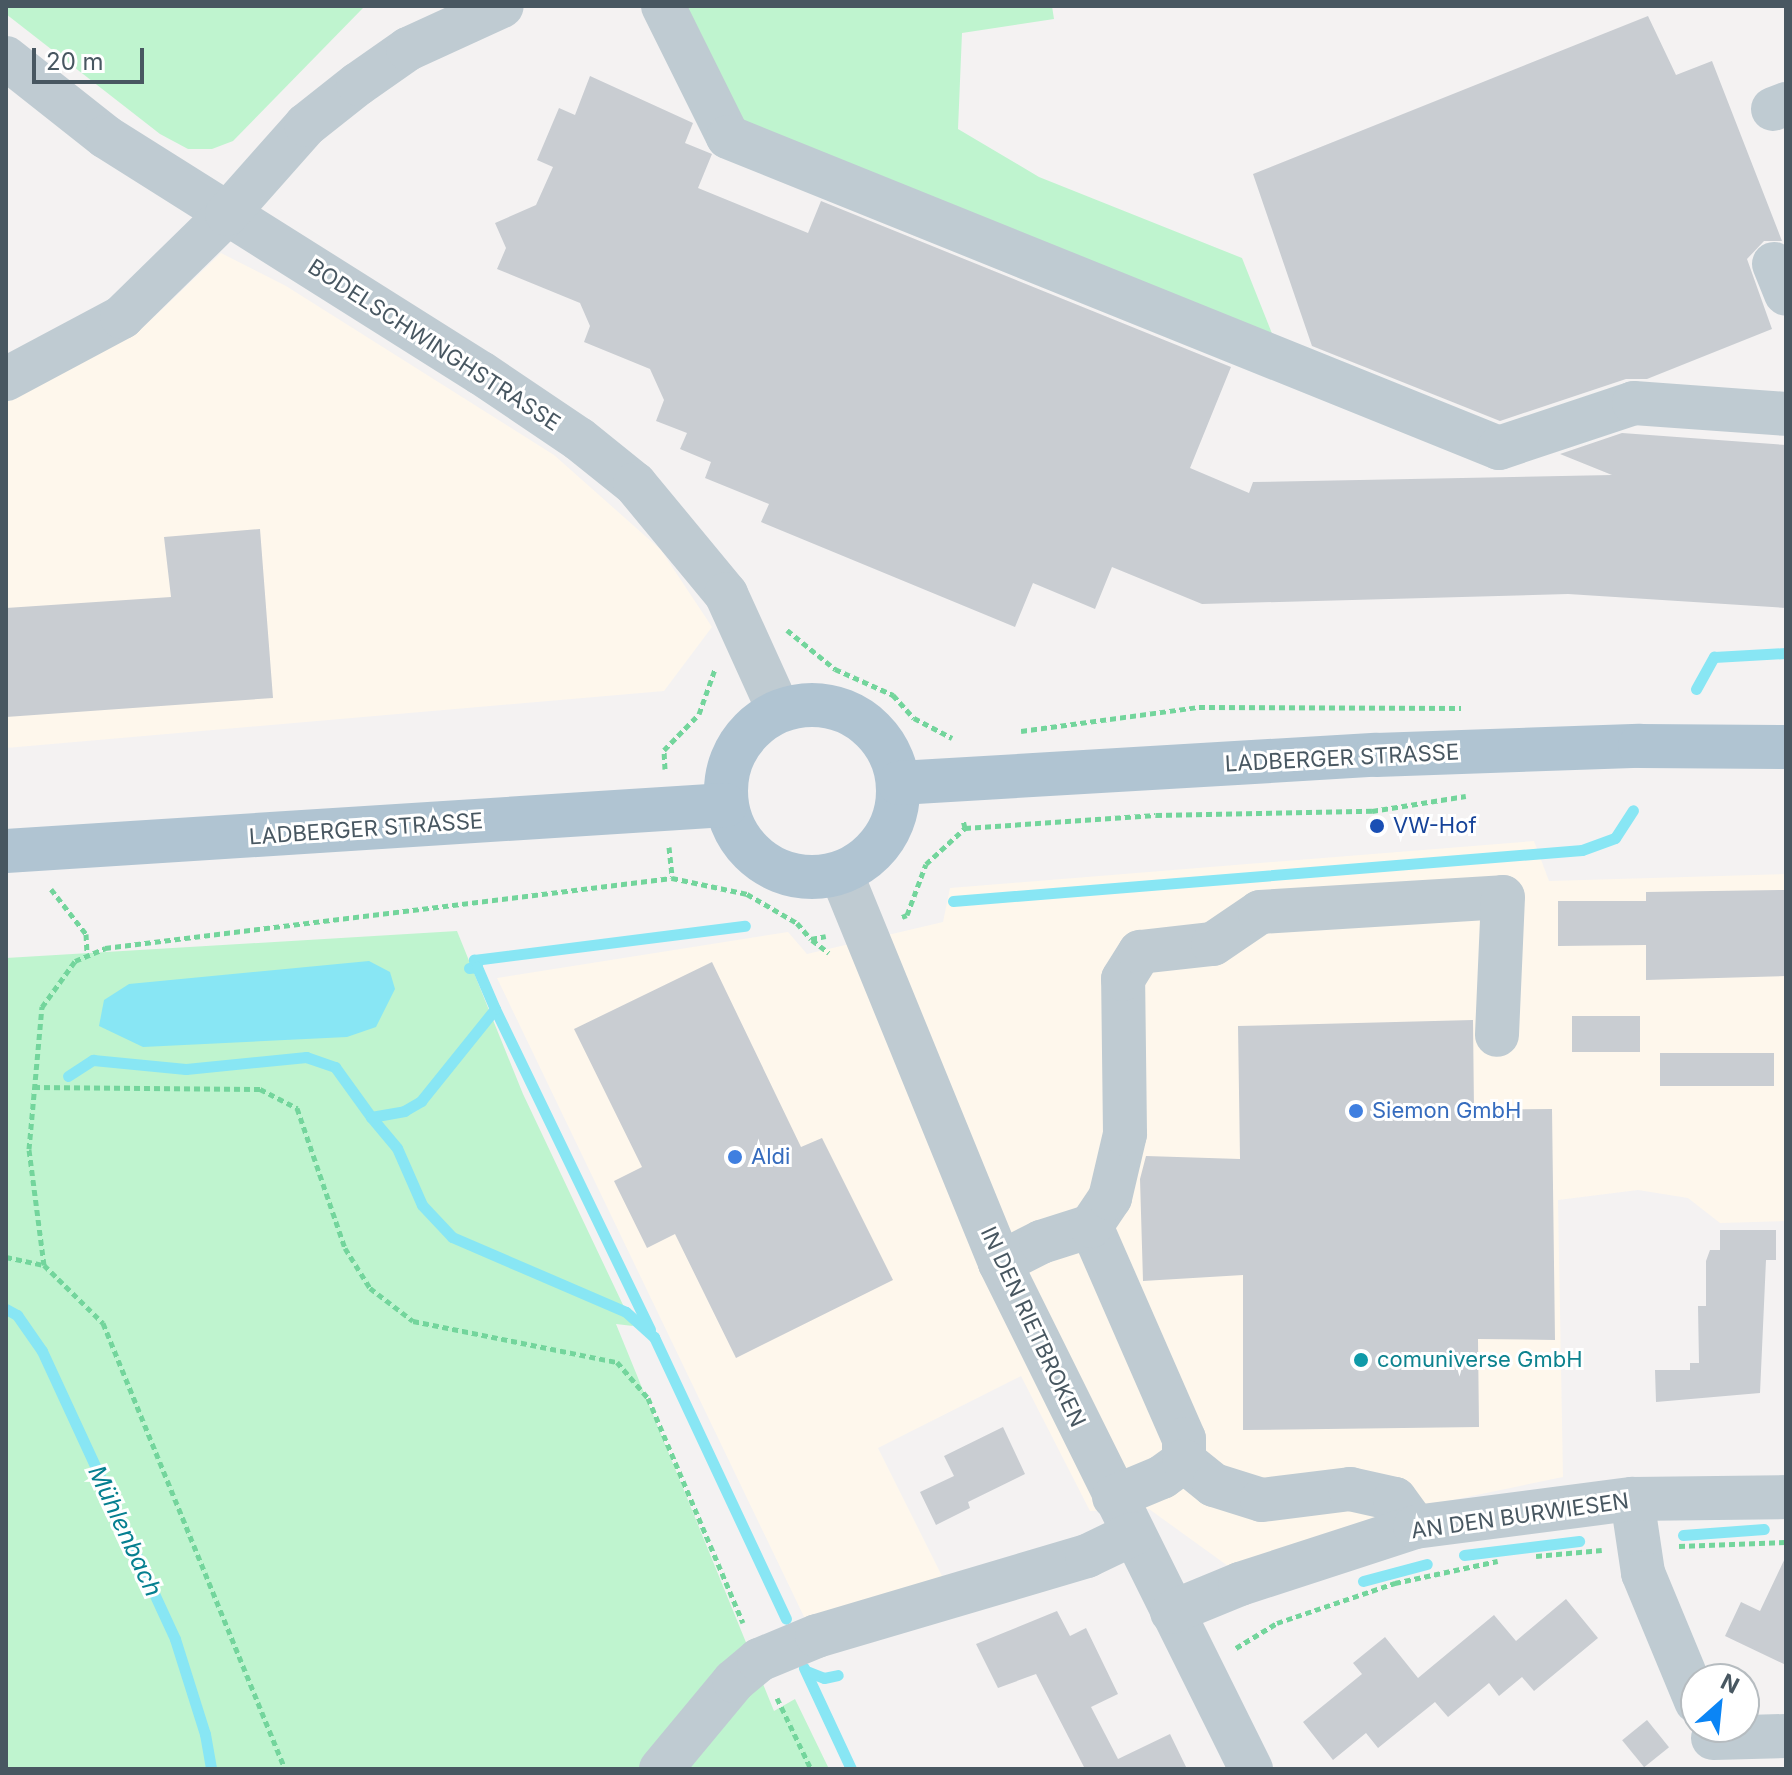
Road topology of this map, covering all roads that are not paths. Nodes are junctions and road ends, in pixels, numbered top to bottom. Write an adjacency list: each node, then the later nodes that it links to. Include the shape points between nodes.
1 (502, 6): 4 (street, via 408,49 358,84 306,125)
2 (663, 6): 6 (street, via 728,137 1499,448 1634,403)
3 (6, 58): 4 (street, BODELSCHWINGHSTRASSE, via 106,137)
4 (227, 214): 5 (street, via 122,317); 7 (street, BODELSCHWINGHSTRASSE, via 494,381 635,484 726,594)
5 (6, 379)
6 (1786, 414)
7 (779, 711): 9 (main road, via 805,704 832,706 857,717 878,734); 10 (main road, via 742,739 726,782)
8 (1786, 747): 9 (main road, LADBERGER STRASSE, via 1376,755)
9 (899, 783): 12 (main road, via 897,812 886,838 866,860)
10 (726, 805): 11 (main road, LADBERGER STRASSE); 12 (main road, via 734,829 768,866 816,878)
11 (21, 850)
12 (841, 873): 15 (street, IN DEN RIETBROKEN)
13 (1497, 1035): 14 (street, via 1503,897 1260,912 1213,944 1140,952 1123,979 1125,1134 1110,1198)
14 (1091, 1226): 15 (street, via 1041,1242); 16 (street, via 1184,1439)
15 (1000, 1263): 19 (street, IN DEN RIETBROKEN)
16 (1184, 1461): 19 (street); 20 (street, via 1214,1485 1262,1500 1350,1489 1395,1499)
17 (1786, 1497): 18 (street, AN DEN BURWIESEN)
18 (1632, 1499): 20 (street, AN DEN BURWIESEN); 22 (street, via 1639,1547 1664,1633)
19 (1123, 1516): 21 (street, IN DEN RIETBROKEN); 25 (street, via 1087,1556 817,1636 759,1660 734,1681)
20 (1415, 1527): 21 (street, AN DEN BURWIESEN)
21 (1172, 1612): 26 (street, IN DEN RIETBROKEN)
22 (1680, 1667)
23 (1760, 1735): 24 (street)
24 (1786, 1736)
25 (661, 1769)
26 (1251, 1769)

